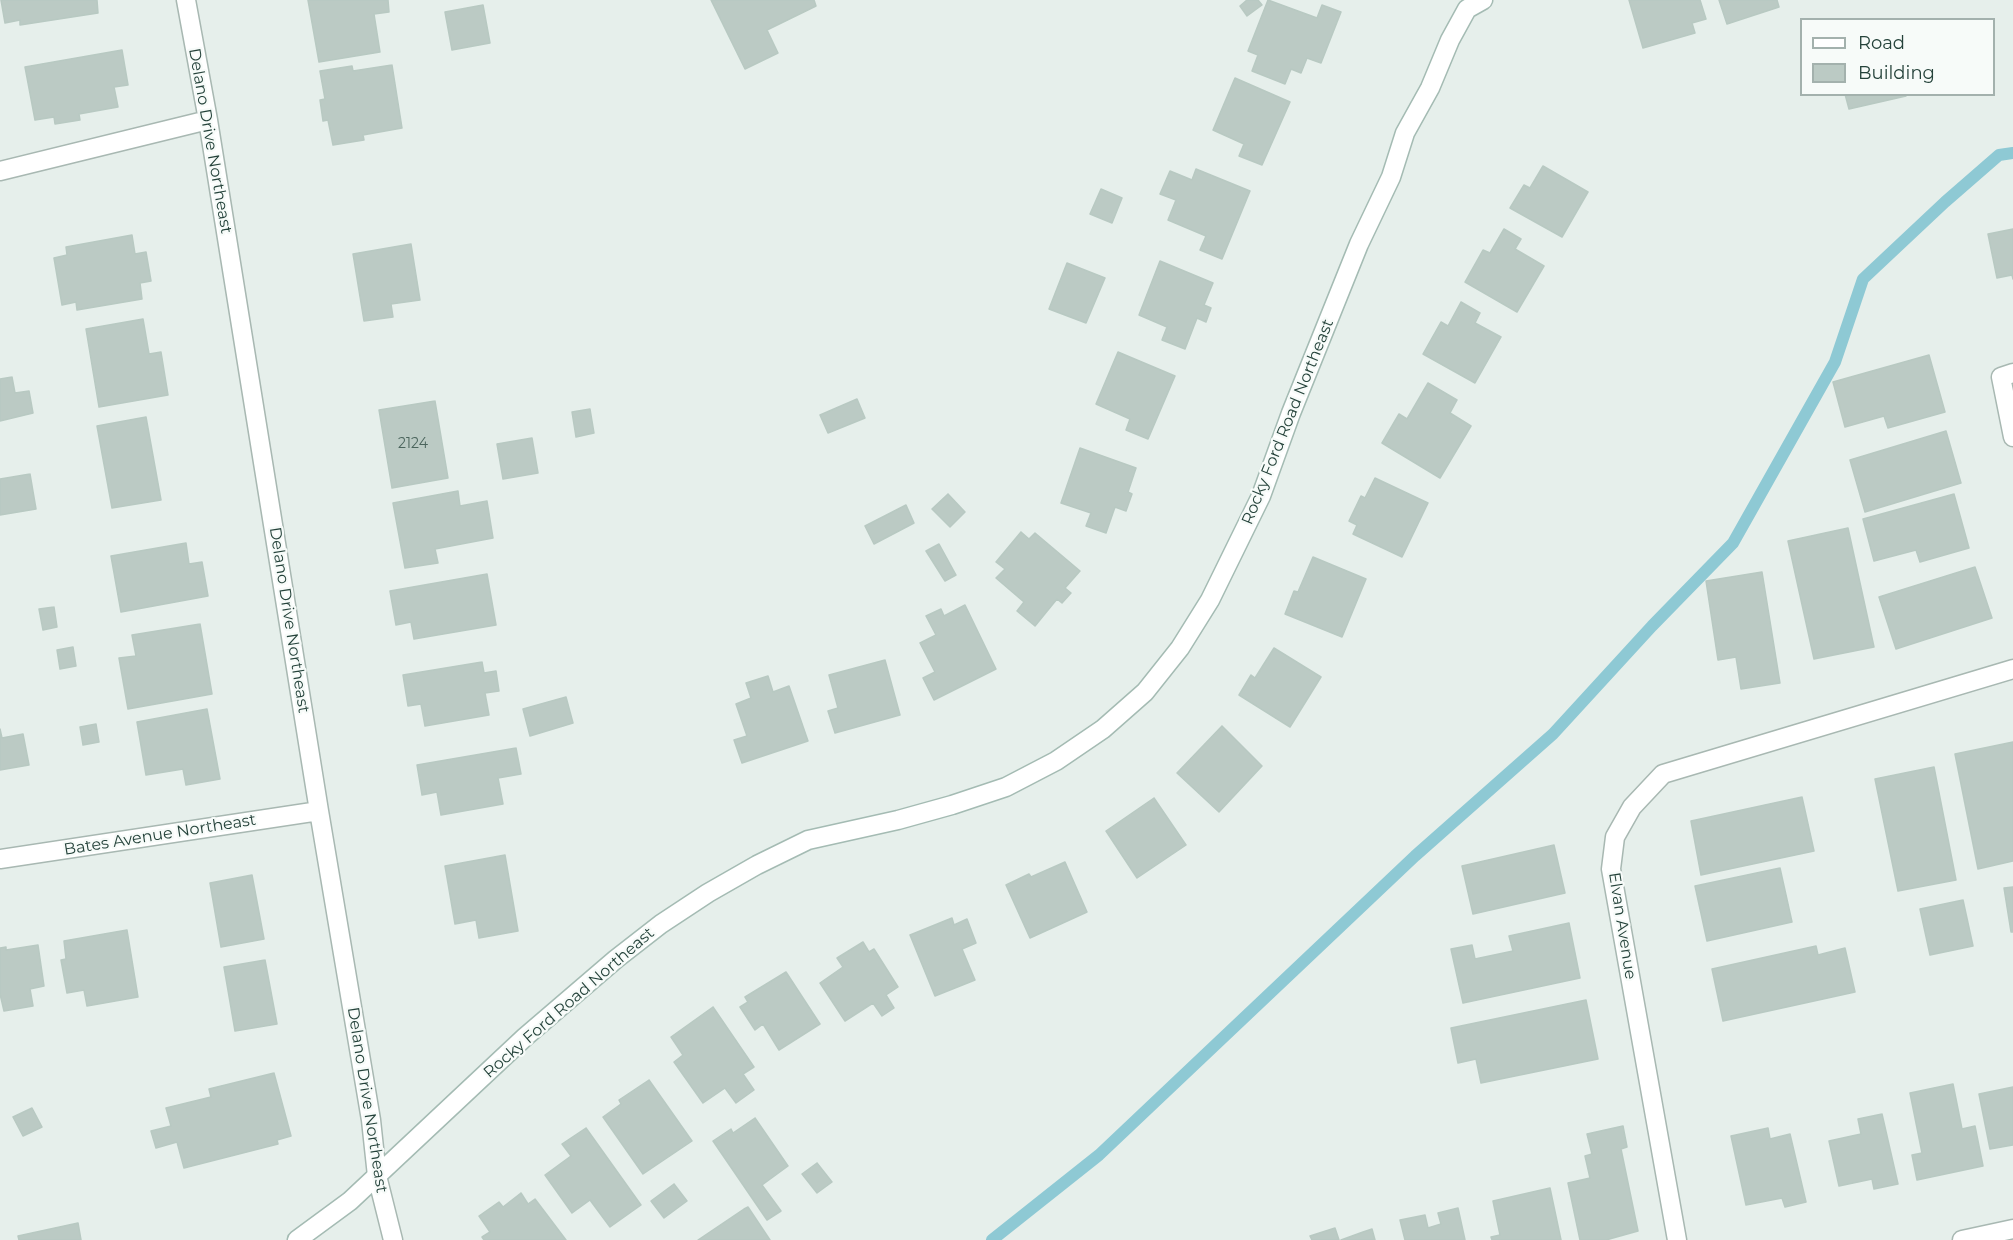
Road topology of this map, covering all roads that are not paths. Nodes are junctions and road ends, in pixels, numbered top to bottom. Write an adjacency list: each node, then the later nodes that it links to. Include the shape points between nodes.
1 (186, 0): 3 (street, Delano Drive Northeast)
2 (1472, 3): 10 (street, Rocky Ford Road Northeast, via 1405,133 1391,177 1359,244 1291,413 1262,496 1210,600 1180,648 1144,692 1103,729 1056,762 1006,787 909,817 808,840 708,893 661,924 573,995)
3 (208, 120): 4 (street); 8 (street, Delano Drive Northeast)
4 (0, 171)
5 (2013, 373): 6 (street, via 2001,376)
6 (2013, 437)
7 (2013, 669): 14 (street, Elvan Avenue, via 1663,774 1632,807 1615,837 1611,869)
8 (319, 811): 9 (street, Bates Avenue Northeast); 10 (street, Delano Drive Northeast)
9 (0, 859)
10 (377, 1176): 12 (street, Rocky Ford Road Northeast); 13 (street, Delano Drive Northeast)
11 (2013, 1229): 15 (street)
12 (297, 1240)
13 (393, 1240)
14 (1677, 1240)
15 (1962, 1240)

